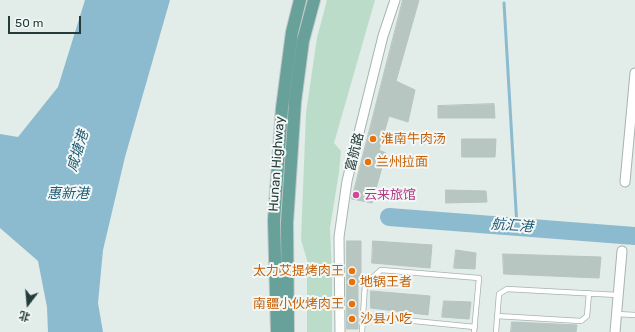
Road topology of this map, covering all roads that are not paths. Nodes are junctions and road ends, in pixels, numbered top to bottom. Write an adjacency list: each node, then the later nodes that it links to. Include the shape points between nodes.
1 (300, 0): 14 (main road, Hunan Highway, via 292,32 282,108 274,220)
2 (314, 0): 15 (main road, Hunan Highway, via 304,41 295,102 287,223)
3 (395, 0): 16 (street, 富航路, via 347,181 339,237)
4 (635, 73): 5 (street)
5 (625, 182)
6 (622, 251): 8 (street)
7 (589, 293): 8 (lane); 12 (lane, via 507,289 499,294); 12 (lane, via 587,316 581,321)
8 (618, 295): 9 (street)
9 (617, 314): 10 (lane); 19 (street)
10 (635, 315)
11 (363, 316): 13 (lane); 13 (lane, via 365,284 381,270 478,278); 17 (lane)
12 (497, 316): 18 (lane)
13 (474, 329)
14 (277, 332)
15 (288, 332)
16 (340, 332)
17 (362, 332)
18 (496, 332)
19 (615, 332)

